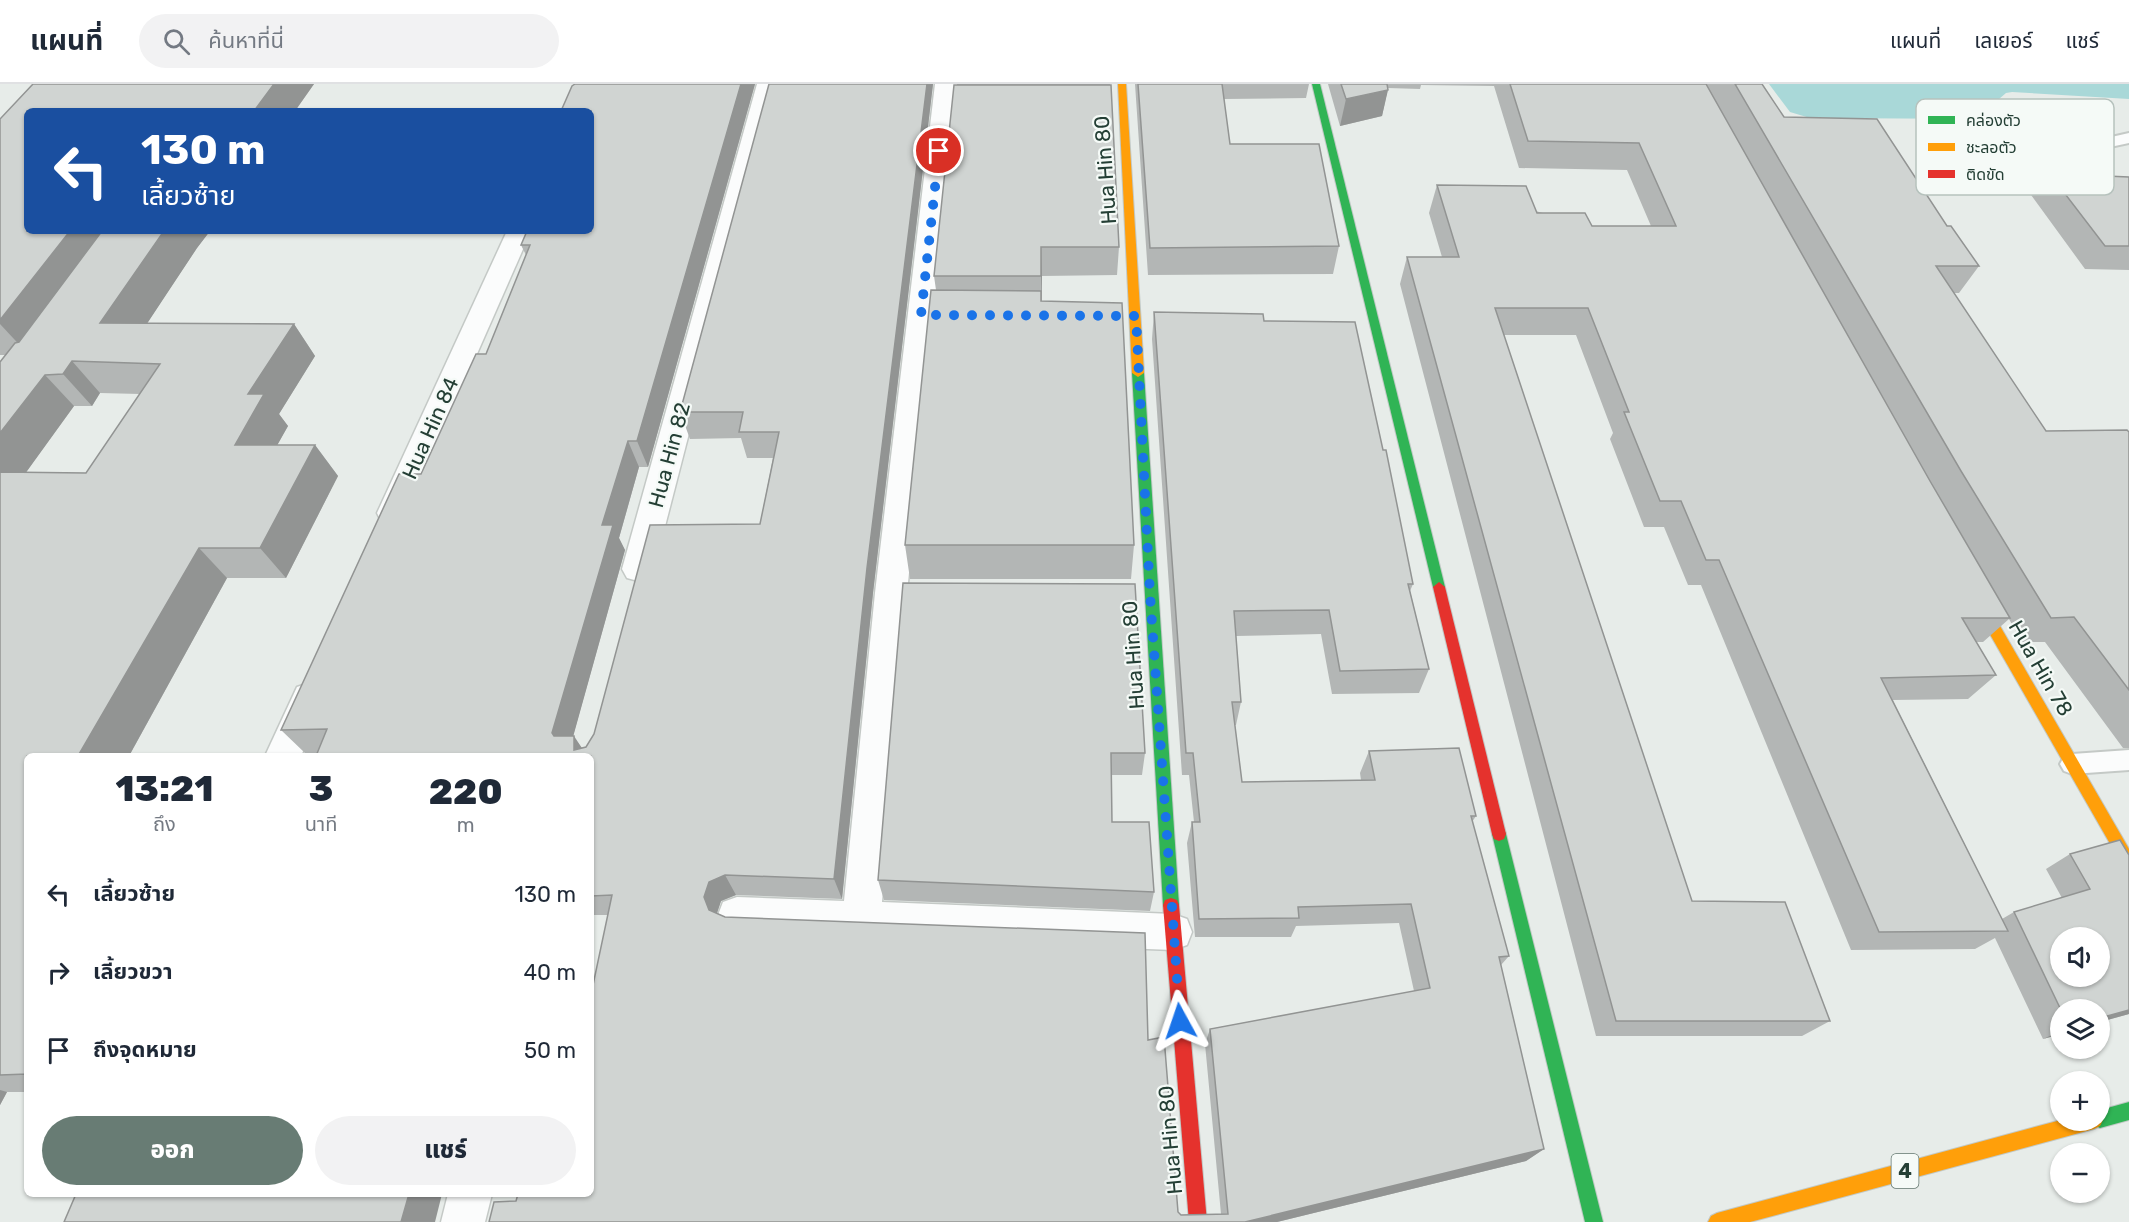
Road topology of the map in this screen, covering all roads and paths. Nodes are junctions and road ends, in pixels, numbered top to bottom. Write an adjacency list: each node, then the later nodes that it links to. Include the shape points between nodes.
1 (768, 84): 11 (street, Hua Hin 82)
2 (1316, 84): 26 (street)
3 (1122, 94): 5 (street); 19 (street, Hua Hin 80, via 1124,316 1138,594)
4 (952, 98): 18 (street, via 903,593)
5 (1098, 104)
6 (2129, 138): 7 (lane)
7 (2114, 141)
8 (518, 234): 9 (street, Hua Hin 84)
9 (381, 537)
10 (1966, 579): 15 (street, Hua Hin 78)
11 (632, 594)
12 (322, 669): 13 (street)
13 (284, 753)
14 (2129, 760): 15 (lane)
15 (2072, 764): 16 (street, Hua Hin 78)
16 (2129, 863)
17 (737, 915): 18 (street)
18 (861, 919): 19 (street)
19 (1173, 932): 25 (street, Hua Hin 80)
20 (2129, 1111): 21 (street)
21 (2110, 1116)
22 (2053, 1131): 27 (street, 4)
23 (469, 1197): 24 (street)
24 (463, 1222)
25 (1198, 1222)
26 (1594, 1222)
27 (1717, 1222)

